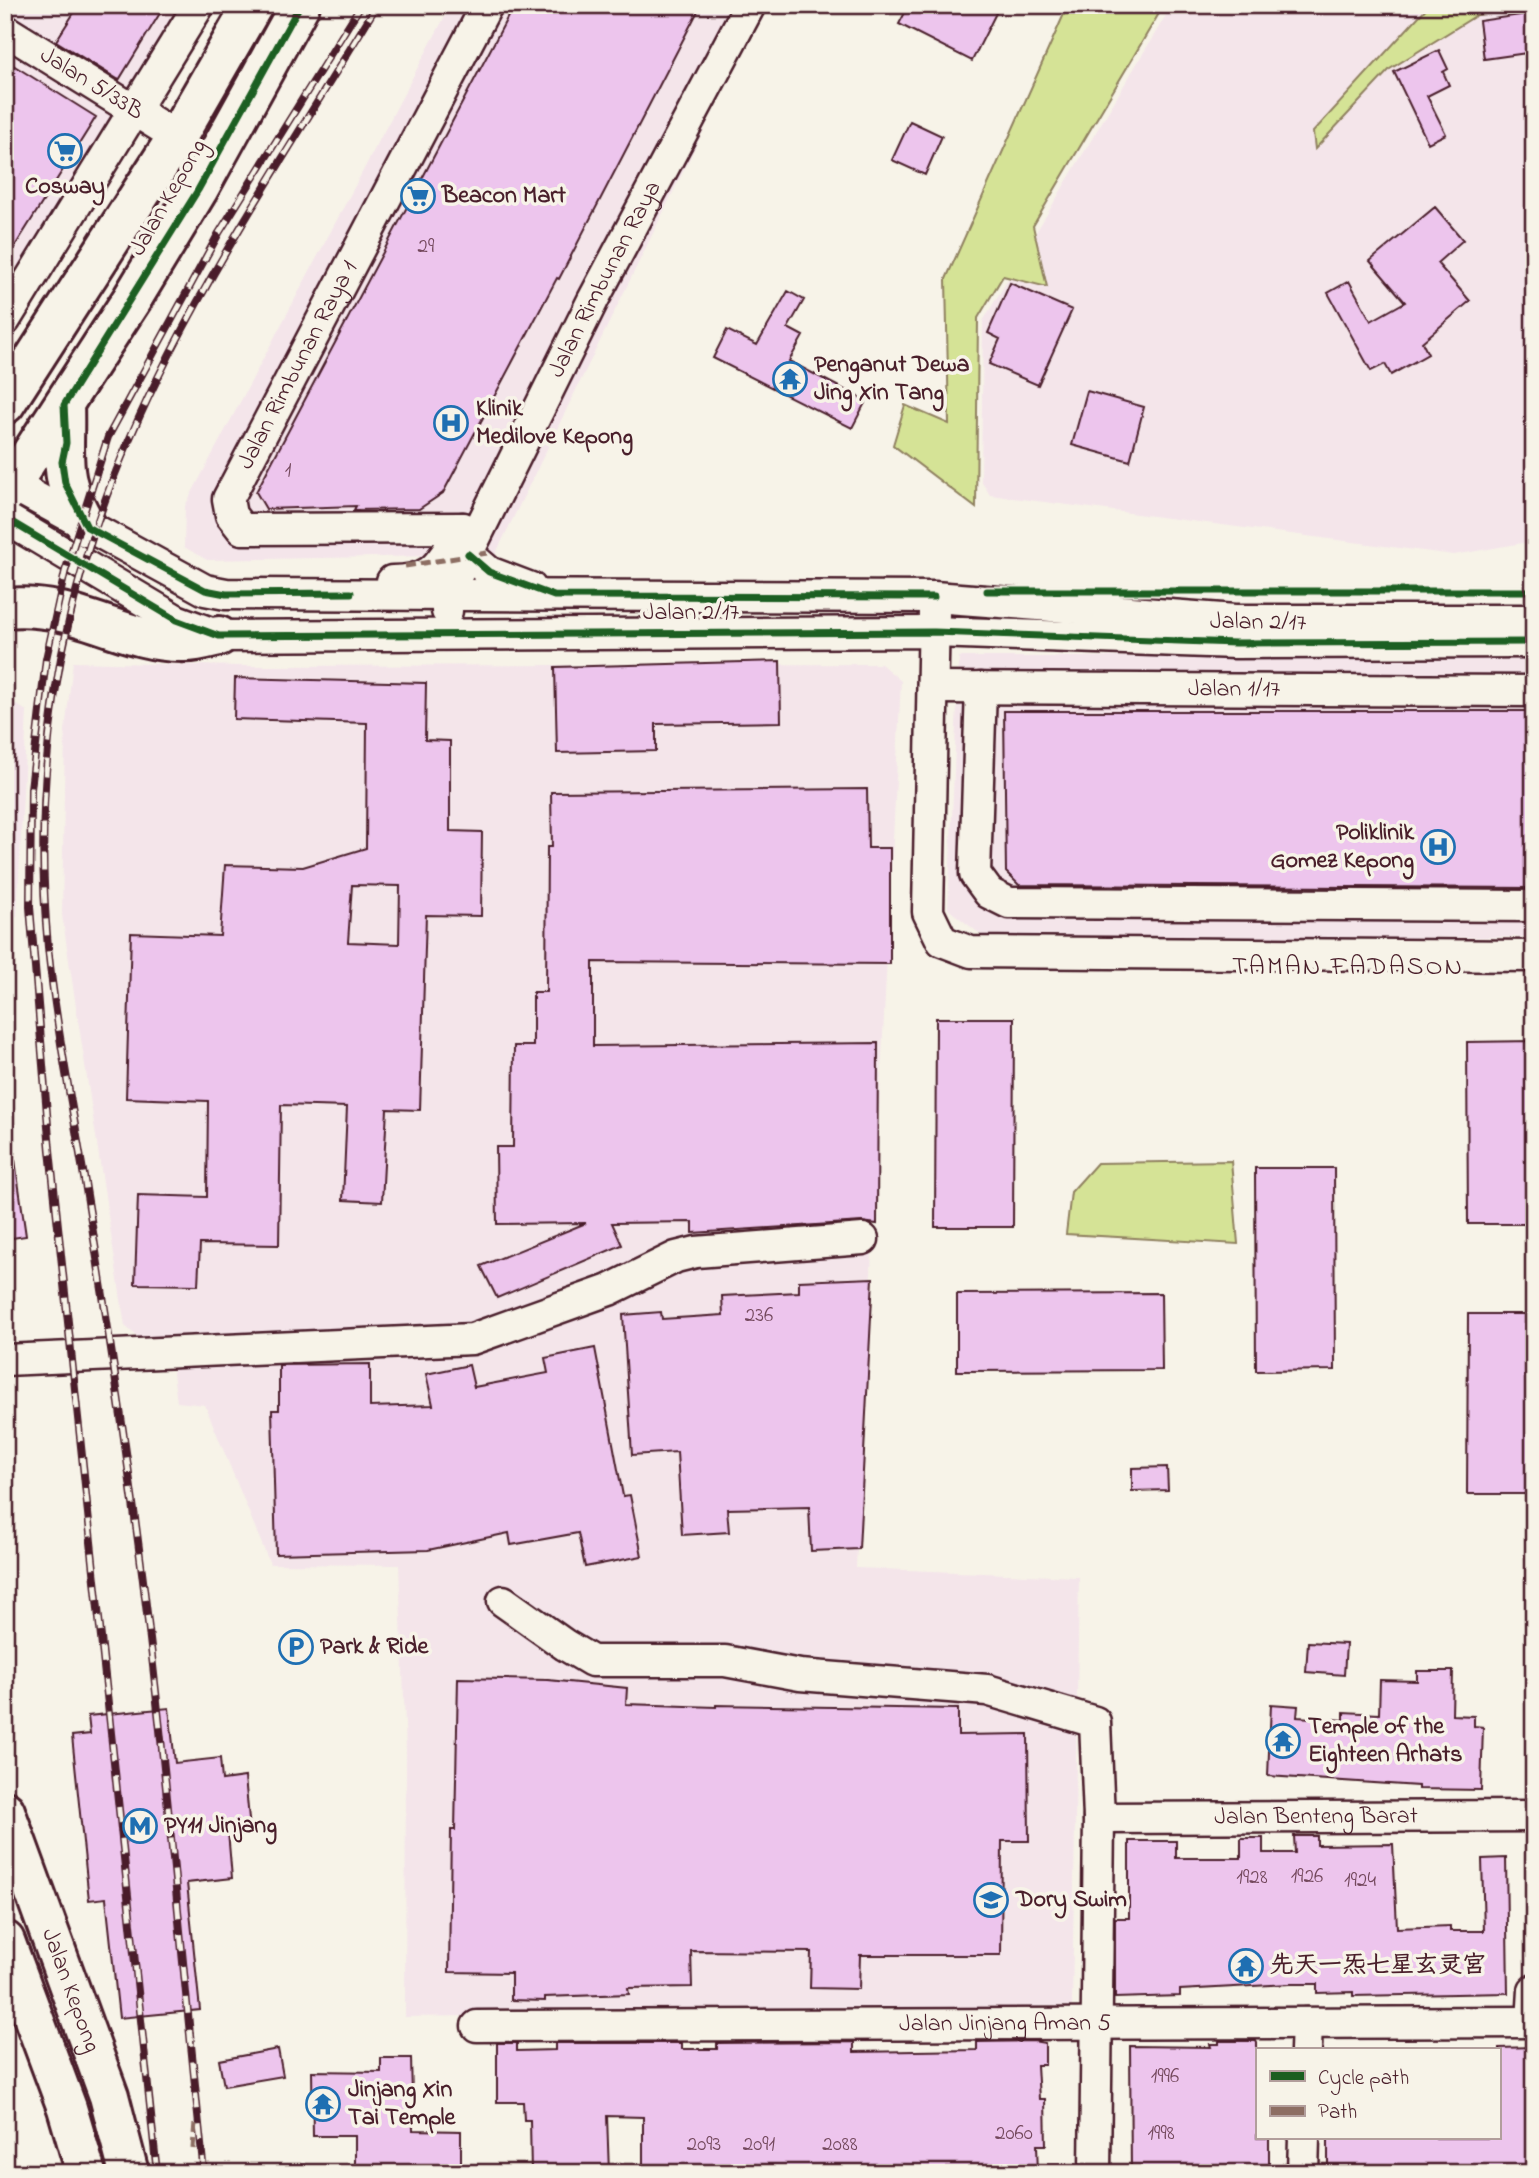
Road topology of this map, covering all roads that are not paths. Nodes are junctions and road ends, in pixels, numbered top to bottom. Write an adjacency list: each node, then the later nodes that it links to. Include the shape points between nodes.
1 (199, 5): 7 (street)
2 (253, 5): 8 (main road, Jalan Kepong)
3 (300, 5): 13 (main road, Jalan Kepong, via 198,190)
4 (486, 5): 17 (street, Jalan Rimbunan Raya 1, via 228,499 231,515 242,529)
5 (750, 5): 17 (street, Jalan Rimbunan Raya, via 593,300 498,493)
6 (5, 30): 7 (street, Jalan 5/33B)
7 (136, 111): 8 (street, Jalan 5/33B); 10 (street)
8 (177, 137): 9 (main road, Jalan Kepong)
9 (126, 216): 11 (main road, Jalan Kepong); 14 (main road, via 122,244 97,296)
10 (5, 321): 11 (street)
11 (46, 343): 12 (main road, Jalan Kepong)
12 (5, 404)
13 (64, 405): 15 (main road, Jalan Kepong); 16 (main road, via 65,483)
14 (5, 433)
15 (7, 495): 16 (street, Jalan 2/17); 26 (street, Jalan 2/17, via 176,620)
16 (87, 527): 18 (street, Jalan 2/17, via 205,590 226,594)
17 (466, 541): 18 (street, via 434,573 414,581 372,582); 19 (street); 20 (street, via 489,572)
18 (351, 593): 19 (street, Jalan 2/17)
19 (447, 595): 20 (street, Jalan 2/17); 25 (street)
20 (554, 596): 21 (street, Jalan 2/17)
21 (934, 597): 23 (street, Jalan 2/17, via 1234,620); 24 (street)
22 (5, 608): 26 (main road, via 31,605 76,613 171,641)
23 (1534, 620)
24 (934, 632): 25 (street, Jalan 2/17); 27 (street, Jalan 2/17, via 1235,643); 28 (street)
25 (448, 634): 26 (street, Jalan 2/17)
26 (219, 636)
27 (1534, 642)
28 (933, 688): 29 (street, Jalan 1/17); 32 (street, via 928,912 942,941 971,952)
29 (981, 688): 30 (street, Jalan 1/17); 31 (street, via 975,874 989,892 1009,903)
30 (1534, 691)
31 (1534, 906)
32 (1534, 956)
33 (863, 1239): 34 (street, via 676,1257 609,1290 472,1339)
34 (5, 1360)
35 (503, 1601): 38 (street, via 592,1661 725,1661 800,1675 987,1690 1095,1721)
36 (5, 1811): 39 (main road, Jalan Kepong)
37 (1534, 1816): 38 (street, Jalan Benteng Barat)
38 (1099, 1818): 44 (street)
39 (19, 1897): 50 (main road, Jalan Kepong, via 109,2096)
40 (5, 1941): 47 (main road, Jalan Kepong)
41 (5, 1990): 47 (main road)
42 (1534, 1990): 43 (street)
43 (1533, 2022): 46 (street, Jalan Jinjang Aman 5)
44 (1097, 2023): 45 (street, Jalan Jinjang Aman 5); 46 (street, Jalan Jinjang Aman 5); 51 (street)
45 (477, 2026)
46 (1307, 2036)
47 (42, 2041): 49 (main road, Jalan Kepong)
48 (1304, 2140): 52 (street)
49 (86, 2173)
50 (129, 2173)
51 (1095, 2173)
52 (1303, 2173)

